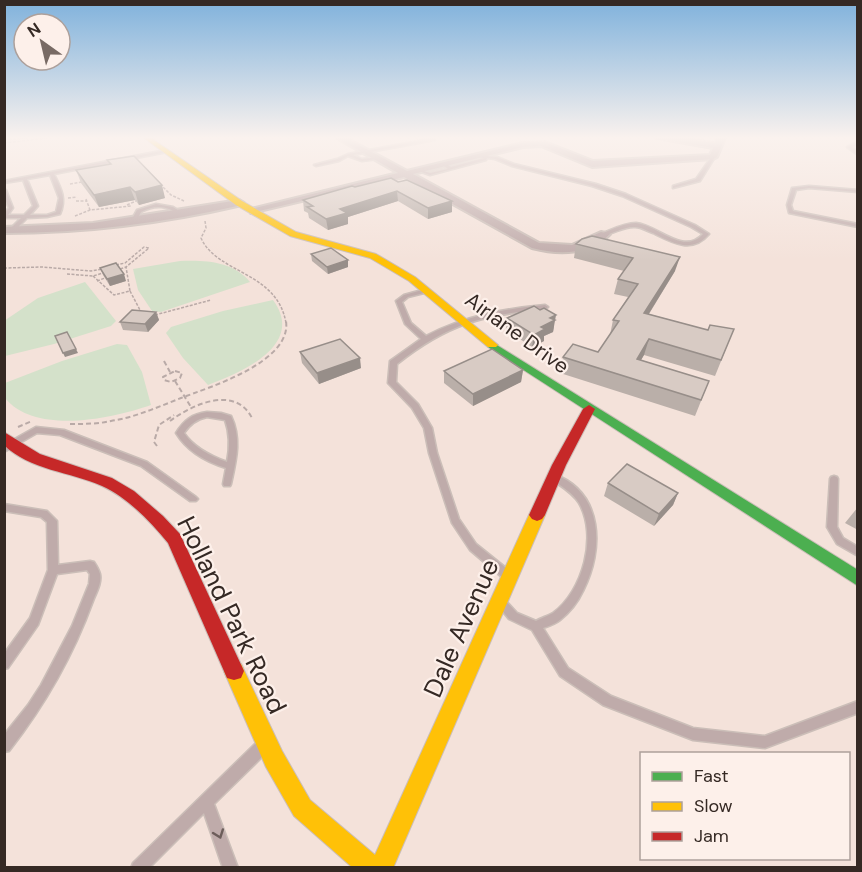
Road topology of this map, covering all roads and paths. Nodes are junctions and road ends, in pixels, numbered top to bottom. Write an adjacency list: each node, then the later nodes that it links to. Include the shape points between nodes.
1 (24, 178): 27 (lane, via 36,206)
2 (21, 179): 11 (lane)
3 (54, 179): 27 (lane, via 62,195 63,205 58,213)
4 (205, 179): 19 (street, Airlane Drive)
5 (382, 179): 25 (street)
6 (415, 179): 31 (street, via 536,246 561,251 586,246)
7 (567, 179): 31 (lane, via 624,195 706,234 700,240 686,243 635,225)
8 (699, 179): 13 (lane)
9 (156, 180): 24 (path, via 171,195 192,204)
10 (86, 181): 12 (path)
11 (4, 182)
12 (70, 184)
13 (675, 187)
14 (4, 190): 26 (lane, via 11,208)
15 (858, 191): 29 (lane, via 794,189 789,205 791,212 797,214)
16 (76, 201): 23 (path, via 86,200)
17 (136, 201): 22 (path)
18 (118, 203): 21 (path)
19 (239, 203): 24 (street); 25 (street, Airlane Drive)
20 (138, 204): 22 (path)
21 (121, 207): 22 (path); 23 (path)
22 (125, 207)
23 (90, 210): 28 (path)
24 (196, 211): 30 (street); 55 (path, via 206,221 201,238 209,253 248,274 280,304 287,326 275,350 263,361 225,382)
25 (254, 211): 45 (street, Airlane Drive, via 293,234 373,256)
26 (4, 217): 27 (lane)
27 (27, 217): 30 (lane)
28 (72, 218)
29 (858, 226)
30 (7, 233)
31 (605, 234)
32 (113, 266): 33 (path, via 125,263 144,247 149,248)
33 (126, 267): 36 (path); 44 (path)
34 (4, 268): 35 (path)
35 (102, 268)
36 (115, 270)
37 (104, 273): 39 (path)
38 (67, 274): 39 (path)
39 (93, 276): 41 (path)
40 (105, 278): 41 (path)
41 (97, 280): 43 (path)
42 (108, 283): 43 (path)
43 (101, 284): 44 (path, via 114,295)
44 (130, 291): 48 (path)
45 (426, 291): 50 (street, Airlane Drive); 51 (lane, via 399,302 408,324)
46 (211, 300): 49 (path, via 160,315)
47 (545, 307): 50 (lane, via 499,311)
48 (142, 314)
49 (151, 314)
50 (462, 321): 51 (lane); 58 (street, Airlane Drive, via 499,351)
51 (424, 339): 74 (lane, via 393,363 392,383 415,406 429,428 455,520 473,547)
52 (164, 361): 53 (path)
53 (170, 372): 54 (path, via 182,373); 54 (path, via 164,380)
54 (176, 381): 55 (path)
55 (185, 397): 57 (path); 62 (path, via 124,418)
56 (214, 402): 60 (path, via 235,401 248,408)
57 (191, 407)
58 (589, 409): 66 (street, Dale Avenue); 72 (street, Airlane Drive)
59 (178, 414): 64 (path, via 156,428)
60 (252, 418)
61 (41, 422): 63 (path, via 30,421)
62 (61, 424)
63 (9, 440): 69 (lane, via 36,430 61,432 144,464); 80 (street, Holland Park Road, via 35,458 112,485 159,518 174,539)
64 (157, 446)
65 (230, 466): 65 (lane, via 235,450 228,418 202,414 184,425 180,433 184,440); 68 (lane)
66 (554, 477): 74 (street, Dale Avenue); 77 (lane, via 585,504 593,554 579,591 556,616)
67 (834, 479): 71 (lane, via 832,527 840,541)
68 (227, 484)
69 (193, 499)
70 (4, 507): 73 (lane, via 45,513 52,521)
71 (855, 550): 72 (lane)
72 (837, 566): 75 (street, Airlane Drive)
73 (53, 570): 78 (lane, via 34,621); 81 (lane, via 90,566 95,574 94,584 62,663 24,723)
74 (510, 577): 76 (street, Dale Avenue)
75 (858, 579)
76 (499, 601): 77 (lane, via 513,616); 86 (street, Dale Avenue)
77 (536, 626): 79 (lane, via 564,672 607,701 693,734 765,742)
78 (4, 664)
79 (858, 707)
80 (267, 742): 82 (lane); 85 (street, Holland Park Road, via 302,808)
81 (4, 746)
82 (206, 801): 83 (lane); 84 (lane, one-way to 84)
83 (138, 867)
84 (231, 867)
85 (372, 867)
86 (381, 867)

